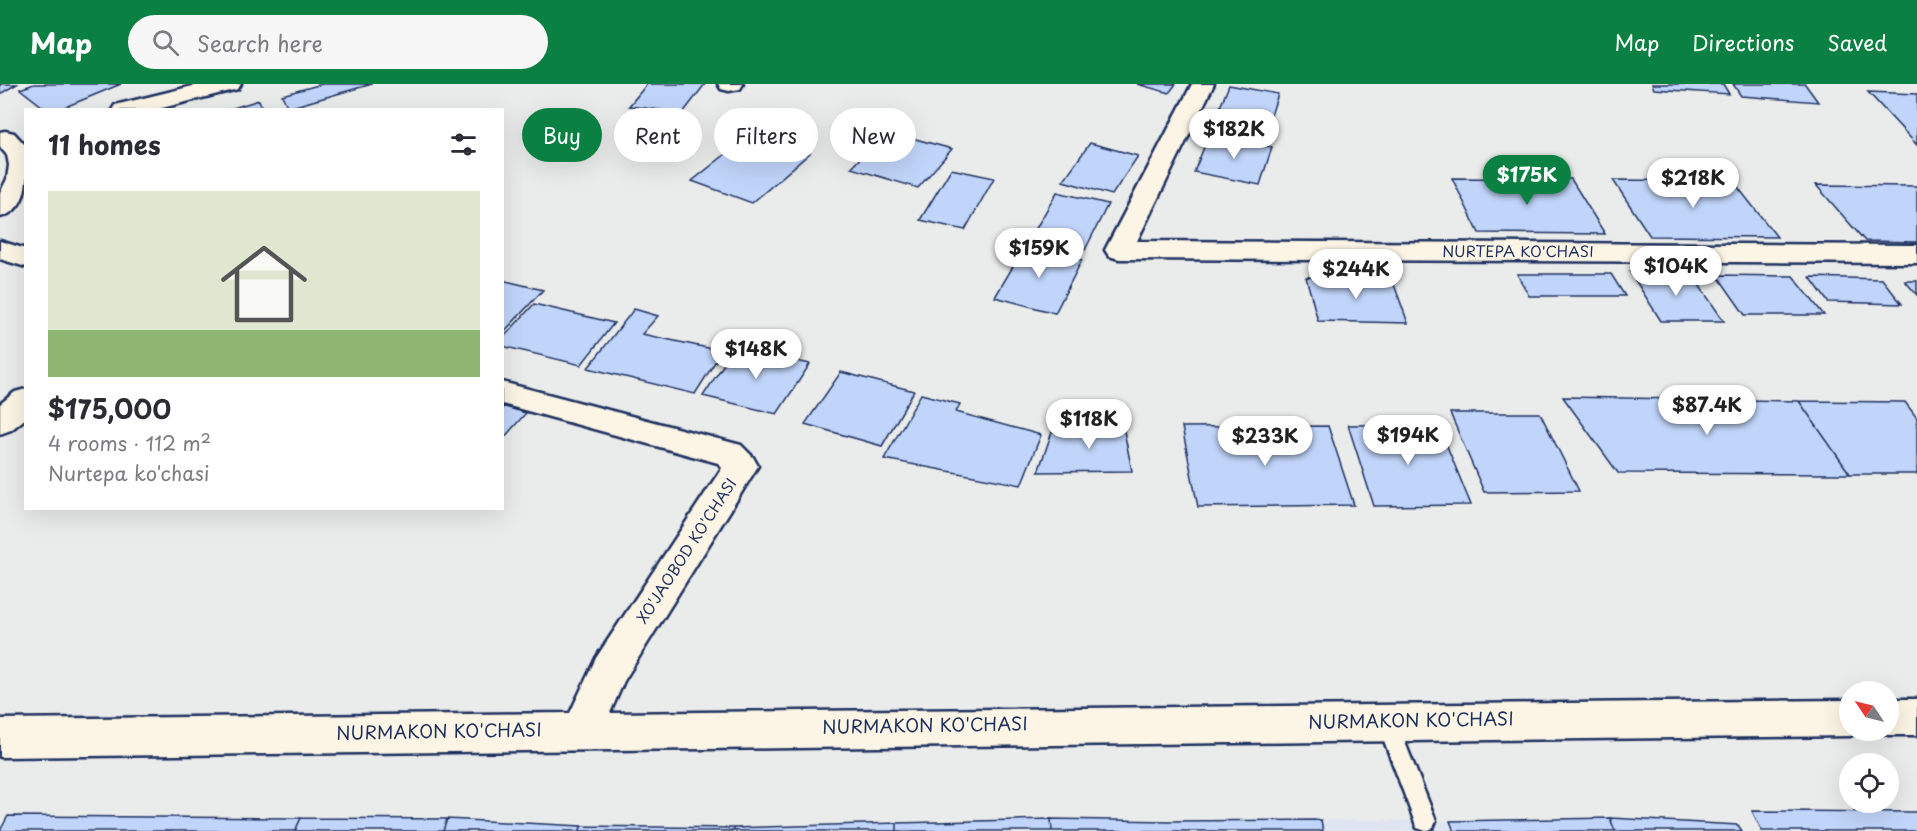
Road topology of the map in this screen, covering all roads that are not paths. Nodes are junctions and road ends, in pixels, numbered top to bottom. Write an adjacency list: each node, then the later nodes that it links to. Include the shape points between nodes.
1 (230, 84): 3 (street)
2 (1203, 84): 7 (street, NURTEPA KO'CHASI, via 1119,250)
3 (131, 108)
4 (10, 136): 5 (street, via 20,156 20,183)
5 (0, 209)
6 (0, 250): 8 (street)
7 (1917, 254)
8 (24, 257)
9 (504, 394): 16 (street, XO'JAOBOD KO'CHASI, via 729,454 741,466 610,670)
10 (24, 402): 11 (street)
11 (0, 422)
12 (1899, 717): 13 (street)
13 (1917, 717)
14 (1839, 718): 15 (street, NURMAKON KO'CHASI)
15 (1386, 721): 16 (street, NURMAKON KO'CHASI); 18 (lane)
16 (582, 730): 17 (street, NURMAKON KO'CHASI)
17 (0, 738)
18 (1425, 821)

